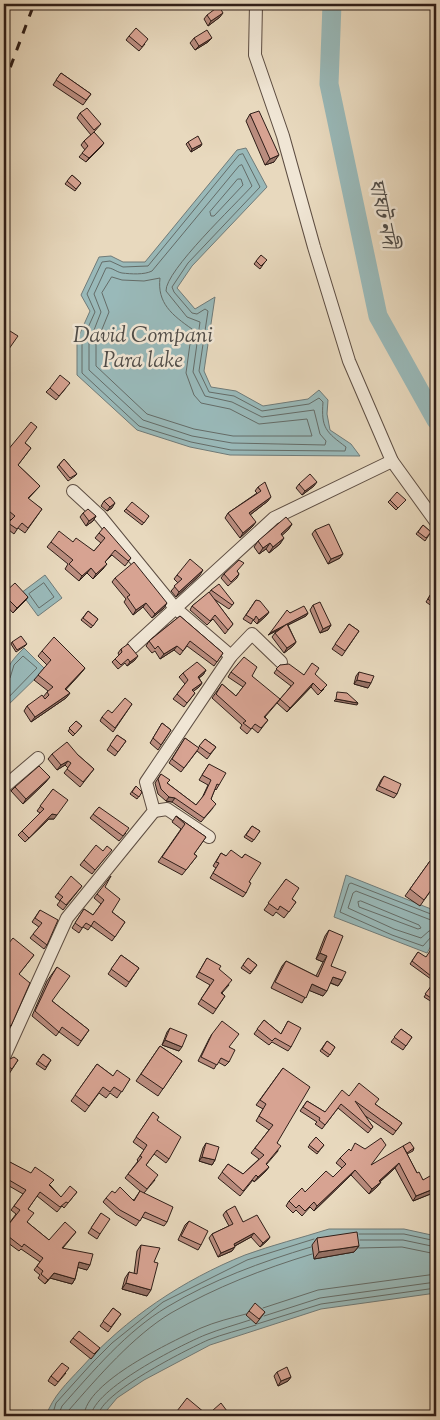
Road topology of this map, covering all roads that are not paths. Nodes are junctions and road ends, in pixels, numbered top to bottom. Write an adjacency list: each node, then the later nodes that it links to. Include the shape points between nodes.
1 (256, 4): 2 (street, via 255,55 283,136 349,361)
2 (392, 460): 4 (street); 5 (street, via 274,518)
3 (73, 491): 5 (street, via 100,516)
4 (436, 522)
5 (176, 608): 6 (street); 7 (street)
6 (133, 647)
7 (231, 656): 8 (street, via 252,634); 11 (street, via 146,782)
8 (281, 662)
9 (38, 758): 10 (street)
10 (4, 787)
11 (154, 811): 12 (street, via 167,810); 13 (street, via 67,918)
12 (209, 837)
13 (4, 1058)

